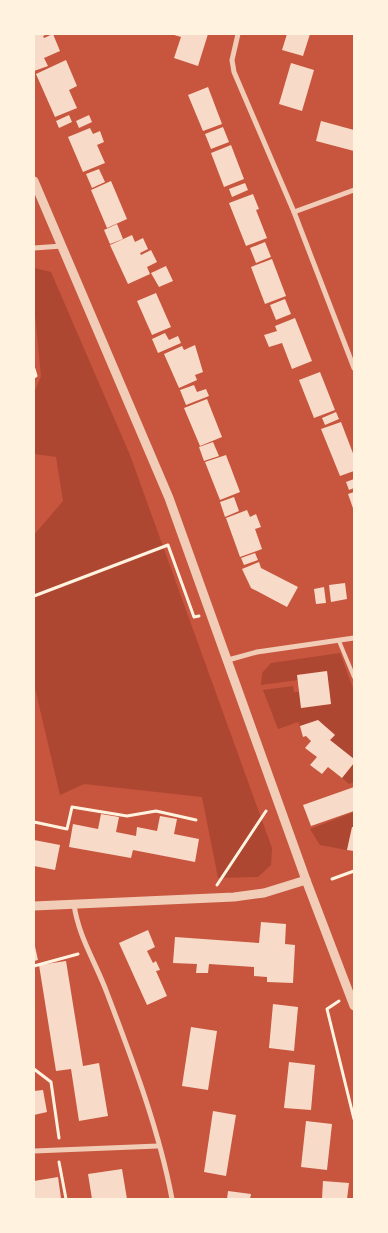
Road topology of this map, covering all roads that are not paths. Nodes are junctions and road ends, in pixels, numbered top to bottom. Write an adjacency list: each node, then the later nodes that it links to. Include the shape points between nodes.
1 (238, 34): 4 (street, via 232,60 234,72)
2 (34, 182): 5 (street)
3 (354, 190): 4 (street)
4 (294, 212): 7 (street)
5 (62, 246): 6 (street); 10 (street, via 169,498)
6 (34, 248)
7 (354, 368)
8 (354, 638): 9 (street)
9 (339, 640): 10 (street, via 257,652); 11 (lane)
10 (228, 660): 12 (street)
11 (354, 677)
12 (306, 880): 13 (street, via 250,895); 15 (street)
13 (74, 904): 14 (street); 16 (street, via 88,952 126,1042)
14 (34, 906)
15 (354, 1006)
16 (158, 1146): 17 (street); 18 (street)
17 (34, 1151)
18 (172, 1199)

